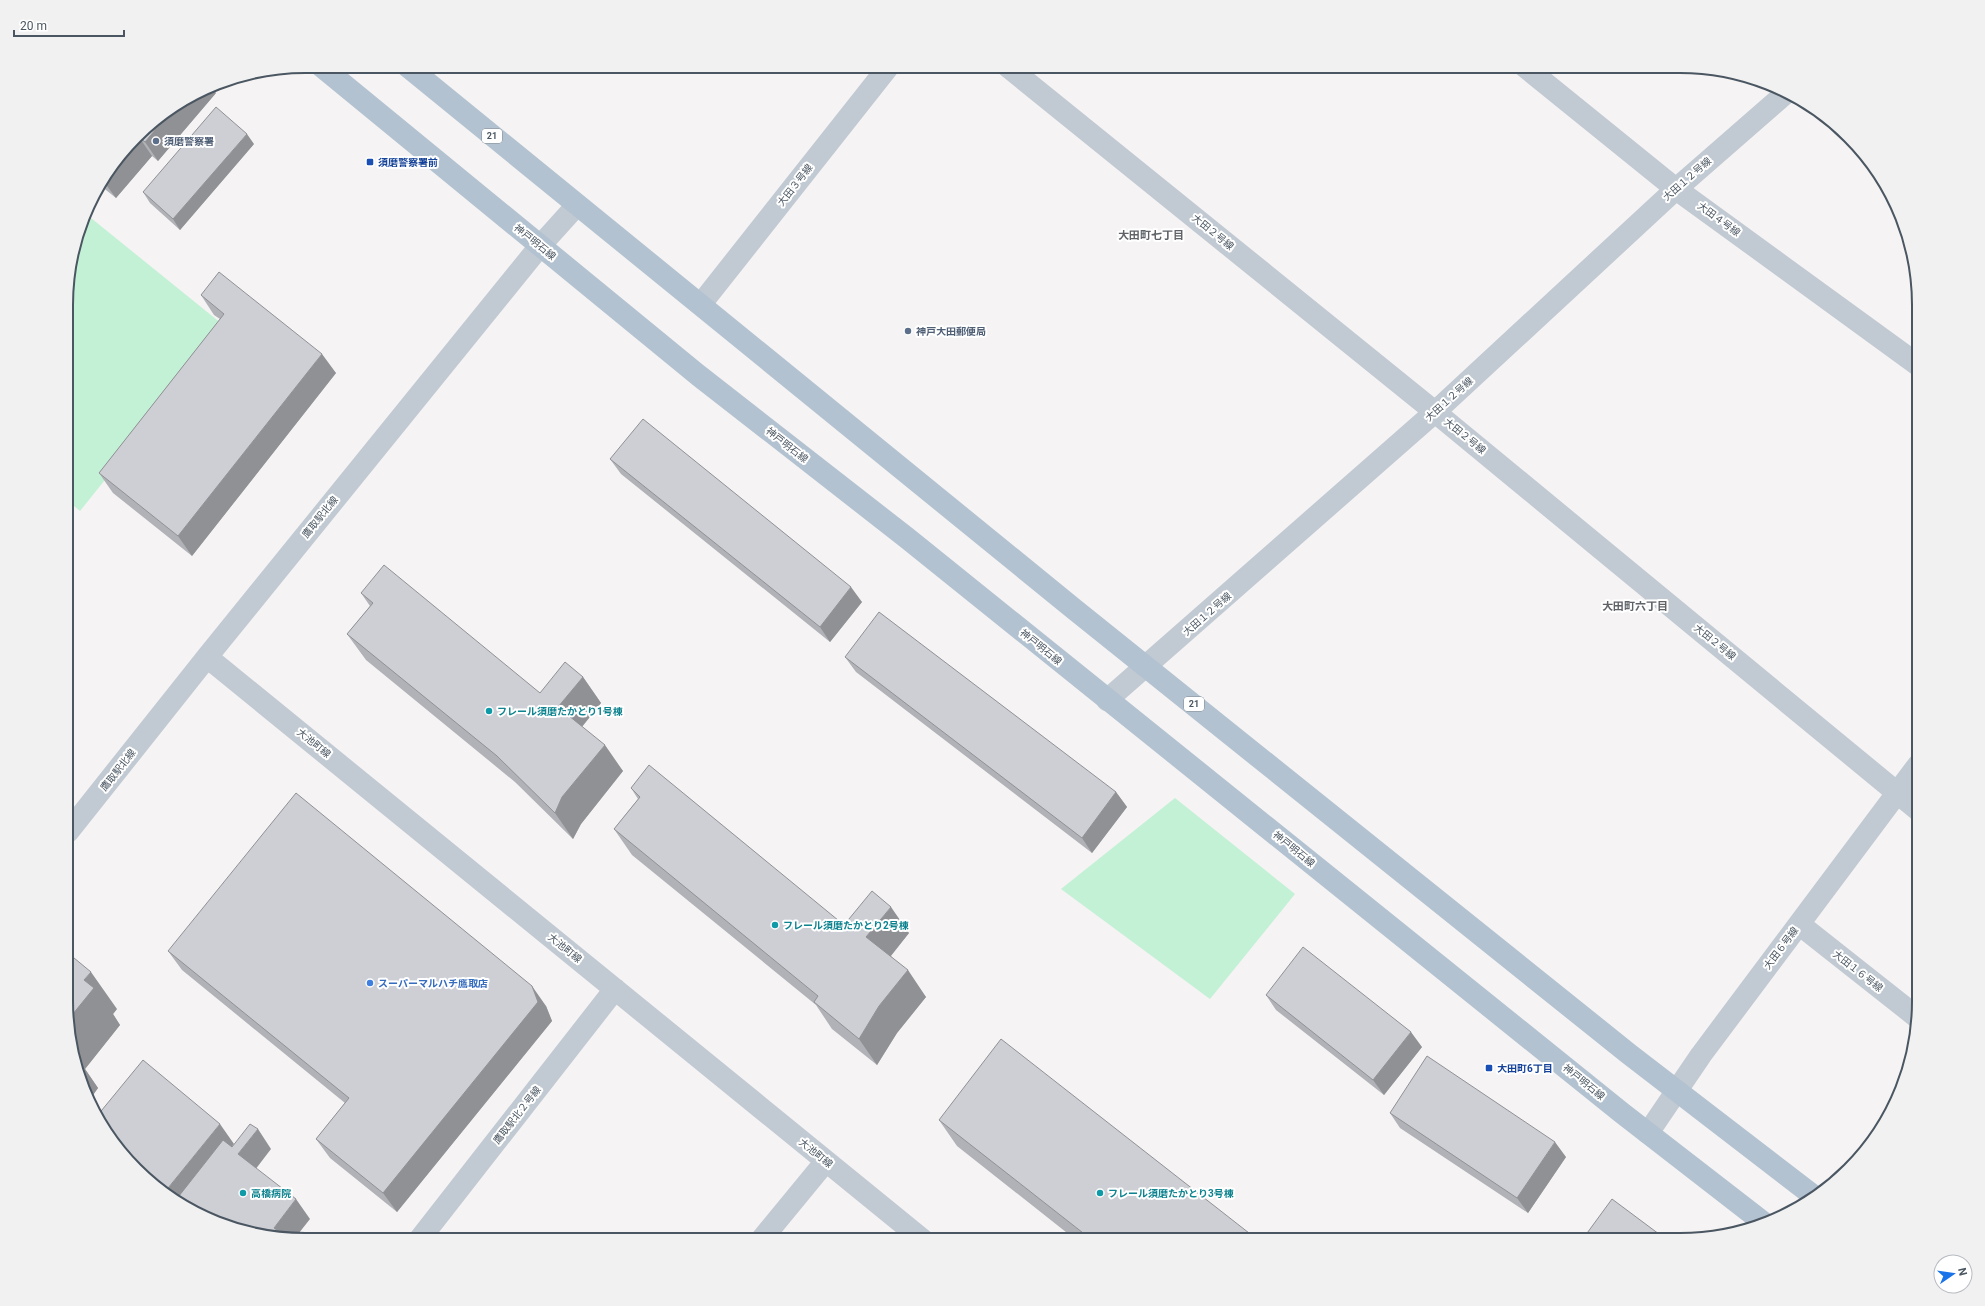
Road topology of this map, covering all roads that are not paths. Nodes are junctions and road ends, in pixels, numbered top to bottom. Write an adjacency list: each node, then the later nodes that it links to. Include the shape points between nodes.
1 (330, 73): 9 (main road, 神戸明石線)
2 (416, 73): 8 (main road, 21)
3 (883, 73): 10 (street, 大田３号線)
4 (1017, 73): 12 (street, 大田２号線)
5 (1533, 73): 7 (street, 大田４号線)
6 (1782, 97): 7 (street, 大田１２号線)
7 (1676, 189): 11 (street, 大田４号線); 12 (street, 大田１２号線)
8 (577, 205): 9 (street, 鷹取駅北線); 10 (main road, 21)
9 (540, 246): 13 (street, 鷹取駅北線); 15 (main road, 神戸明石線, via 698,375 907,538)
10 (701, 304): 14 (main road, 21)
11 (1912, 361)
12 (1435, 412): 14 (street, 大田１２号線); 17 (street, 大田２号線)
13 (207, 657): 19 (street, 鷹取駅北線); 21 (street, 大池町線)
14 (1146, 667): 15 (street, 大田１２号線); 23 (main road, 21)
15 (1108, 700): 24 (main road, 神戸明石線)
16 (1912, 773): 17 (street, 大田６号線)
17 (1898, 793): 18 (street, 大田２号線); 20 (street, 大田６号線)
18 (1912, 805)
19 (73, 826)
20 (1799, 924): 22 (street, 大田１６号線); 23 (street, 大田６号線)
21 (615, 989): 25 (street, 大池町線); 28 (street, 鷹取駅北２号線)
22 (1912, 1013)
23 (1676, 1091): 24 (street, 大田６号線); 26 (main road, 21)
24 (1648, 1133): 27 (main road, 神戸明石線)
25 (826, 1161): 29 (street); 30 (street, 大池町線)
26 (1810, 1193)
27 (1759, 1219)
28 (424, 1233)
29 (766, 1233)
30 (914, 1233)

